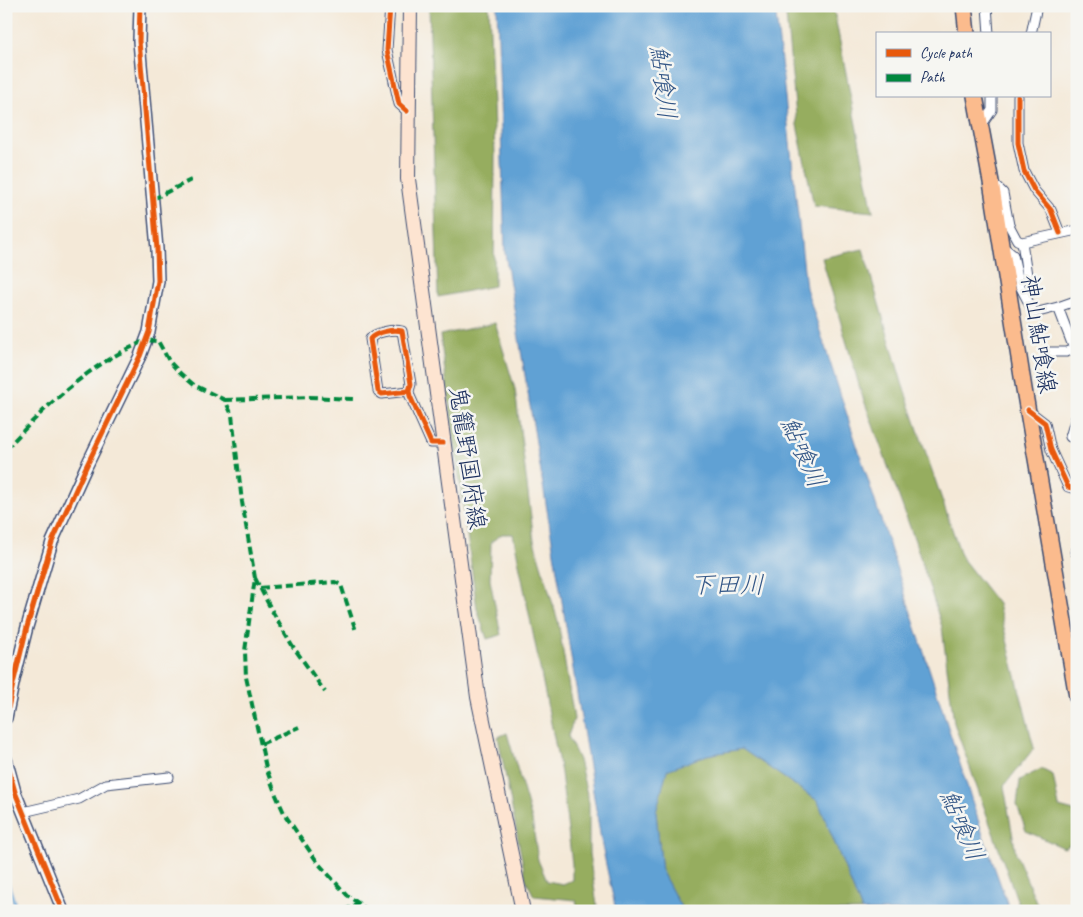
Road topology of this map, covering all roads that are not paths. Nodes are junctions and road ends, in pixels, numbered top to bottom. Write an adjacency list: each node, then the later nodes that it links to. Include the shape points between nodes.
1 (140, 6): 32 (street, via 139,41 157,249 158,281 154,308 140,356 52,542)
2 (390, 6): 13 (street, via 387,50 399,104)
3 (410, 6): 13 (main road, 鬼籠野国府線)
4 (964, 6): 7 (main road)
5 (987, 6): 8 (street)
6 (1037, 6): 9 (street)
7 (967, 32)
8 (989, 32)
9 (1031, 32)
10 (975, 98): 14 (main road, 神山鮎喰線)
11 (992, 98): 14 (street, via 992,110)
12 (1018, 98): 17 (street, via 1018,143 1024,172 1051,210)
13 (408, 111): 29 (main road, 鬼籠野国府線, via 408,179)
14 (981, 126): 15 (main road, 神山鮎喰線)
15 (991, 182): 18 (street, via 1003,193 1009,225 1017,240); 19 (main road, 神山鮎喰線)
16 (1077, 230): 17 (street)
17 (1060, 233): 18 (street)
18 (1022, 242): 20 (street)
19 (1002, 246): 22 (street, via 1013,255 1020,286 1034,313); 26 (main road, 神山鮎喰線)
20 (1027, 275)
21 (1075, 302): 22 (street)
22 (1058, 307): 23 (street)
23 (1076, 349): 24 (street)
24 (1046, 352)
25 (408, 391): 25 (street, via 411,384 402,331 373,335 370,339 378,391 382,394); 29 (street, via 431,443)
26 (1028, 410): 30 (street, via 1044,423 1051,450 1068,487); 31 (main road, 神山鮎喰線)
27 (1077, 414): 28 (street, via 1070,437)
28 (1077, 439)
29 (443, 443): 37 (main road, 鬼籠野国府線, via 478,697)
30 (1077, 489)
31 (1077, 697)
32 (6, 718)
33 (6, 761): 35 (street)
34 (169, 777): 35 (street, via 106,784 79,799)
35 (23, 812): 36 (street)
36 (63, 911)
37 (523, 911)

